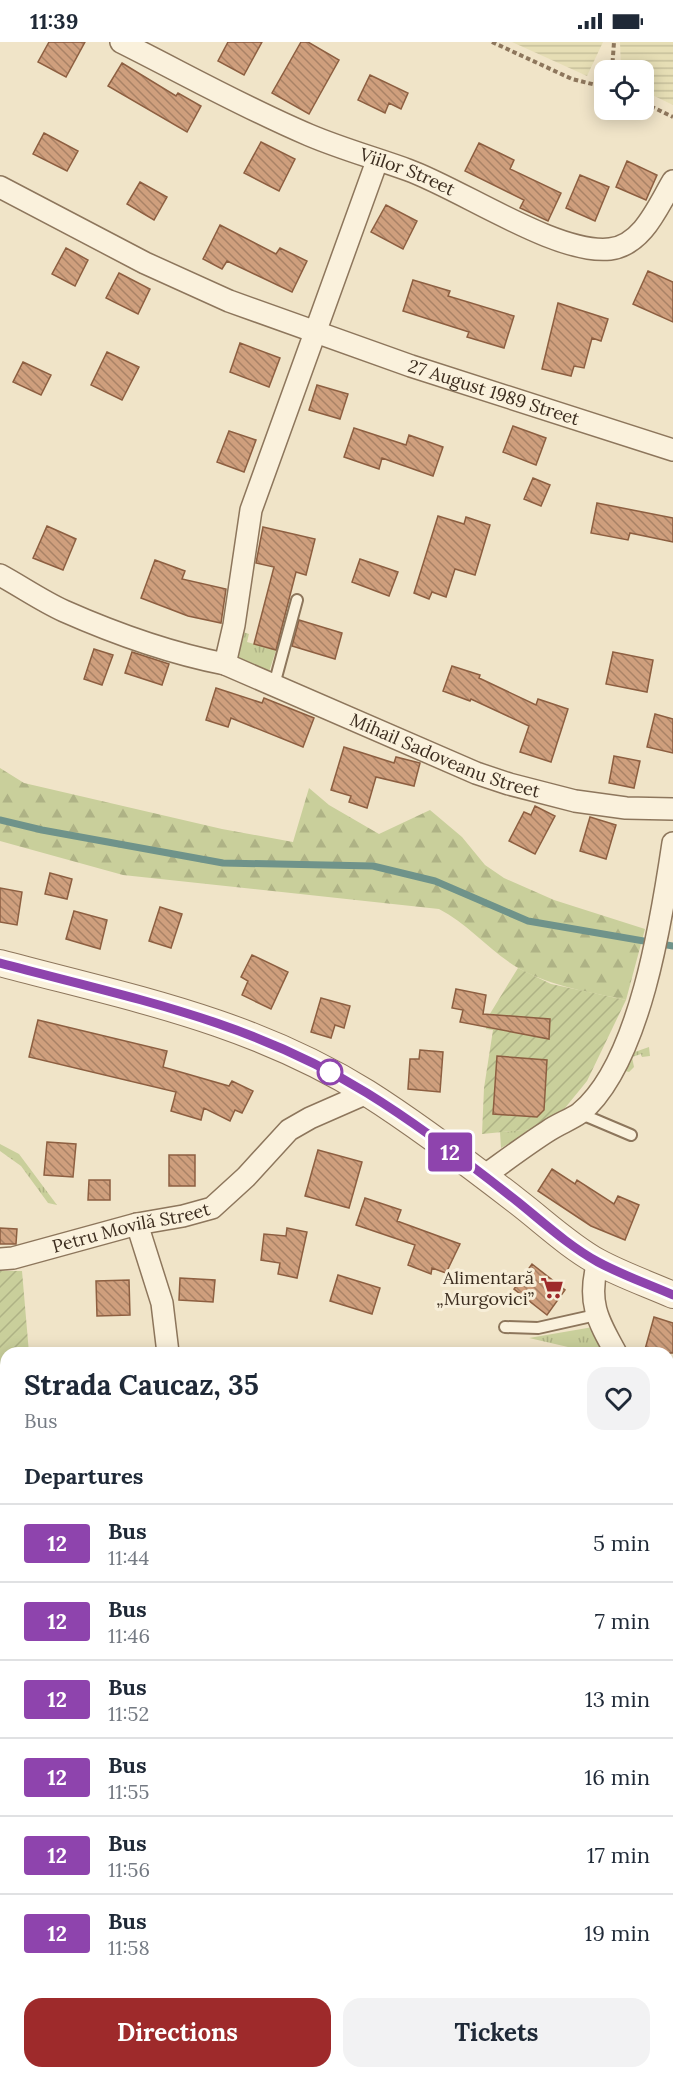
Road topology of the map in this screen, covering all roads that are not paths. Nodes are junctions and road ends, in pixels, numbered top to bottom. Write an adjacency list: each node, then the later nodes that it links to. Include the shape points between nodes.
1 (121, 42): 2 (street, Viilor Street, via 308,135)
2 (376, 161): 3 (street, Viilor Street, via 408,170 547,236 599,249 624,245 637,237); 5 (street)
3 (673, 181)
4 (0, 187): 5 (street, 27 August 1989 Street, via 146,263 229,301)
5 (314, 333): 6 (street, 27 August 1989 Street); 9 (street, via 251,510)
6 (673, 450)
7 (0, 575): 9 (street, Mihail Sadoveanu Street, via 62,610 134,640)
8 (297, 600): 10 (lane)
9 (225, 664): 10 (street, Mihail Sadoveanu Street)
10 (274, 685): 11 (street, Mihail Sadoveanu Street, via 509,784 575,801)
11 (673, 809)
12 (673, 843): 15 (street, via 642,998 608,1078)
13 (0, 963): 14 (street, via 234,1027 306,1059)
14 (367, 1093): 17 (street); 18 (street, Petru Movilă Street, via 289,1130 212,1208)
15 (579, 1113): 16 (lane); 17 (street, via 528,1143)
16 (631, 1135)
17 (484, 1176): 20 (street)
18 (137, 1224): 19 (street, Petru Movilă Street); 24 (street, via 162,1303)
19 (0, 1259)
20 (598, 1262): 21 (street); 22 (street, via 593,1279)
21 (673, 1295)
22 (596, 1315): 23 (lane, via 538,1328); 25 (street)
23 (505, 1327)
24 (167, 1347)
25 (613, 1347)

